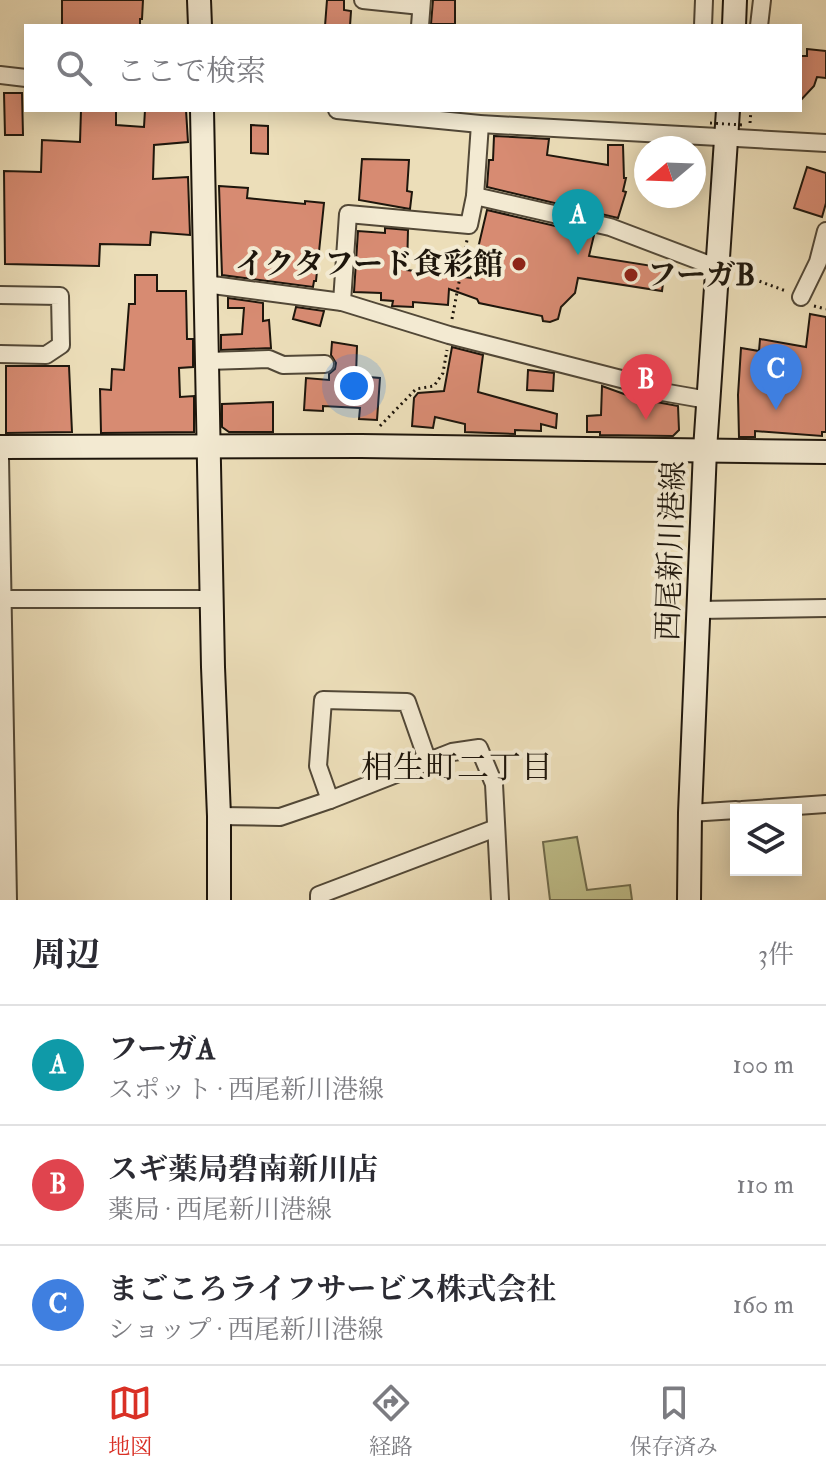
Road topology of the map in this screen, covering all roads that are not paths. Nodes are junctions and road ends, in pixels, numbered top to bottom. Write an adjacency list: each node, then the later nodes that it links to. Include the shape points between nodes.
1 (199, 0): 7 (street)
2 (363, 0): 6 (street)
3 (704, 0): 9 (street)
4 (735, 0): 10 (street)
5 (762, 0): 11 (street)
6 (421, 3): 8 (street)
7 (200, 24)
8 (420, 24)
9 (703, 24)
10 (734, 24)
11 (759, 24)
12 (0, 75): 13 (street)
13 (24, 78)
14 (202, 112): 23 (street)
15 (390, 112): 16 (street)
16 (416, 113): 17 (street)
17 (480, 124): 18 (street); 20 (street)
18 (732, 125): 19 (street); 22 (street, 西尾新川港線)
19 (826, 143)
20 (475, 196): 22 (street, via 610,227); 26 (street, via 469,225 348,214)
21 (826, 231): 25 (street)
22 (718, 268): 30 (street, 西尾新川港線)
23 (205, 284): 26 (street); 28 (street)
24 (0, 295): 27 (street, via 60,296 61,345 46,355)
25 (801, 297)
26 (342, 302): 30 (street, via 651,390)
27 (0, 354)
28 (207, 361): 29 (street); 32 (street)
29 (325, 364)
30 (708, 400): 33 (street, 西尾新川港線)
31 (0, 447): 32 (street)
32 (210, 448): 33 (street); 37 (street)
33 (705, 450): 34 (street); 39 (street, 西尾新川港線)
34 (826, 452)
35 (0, 458): 36 (street)
36 (1, 599): 37 (street); 48 (street)
37 (212, 599): 46 (street)
38 (826, 608): 39 (street)
39 (698, 610): 45 (street, 西尾新川港線)
40 (428, 762): 41 (street); 41 (street, via 407,702 323,700 318,766); 47 (street, via 479,748 494,784)
41 (330, 800): 46 (street, via 280,817)
42 (826, 804): 43 (street)
43 (802, 806)
44 (730, 811): 45 (street)
45 (690, 813): 52 (street, 西尾新川港線)
46 (219, 816): 49 (street)
47 (496, 828): 50 (street, via 319,895); 51 (street)
48 (8, 900)
49 (219, 900)
50 (319, 900)
51 (500, 900)
52 (689, 900)

